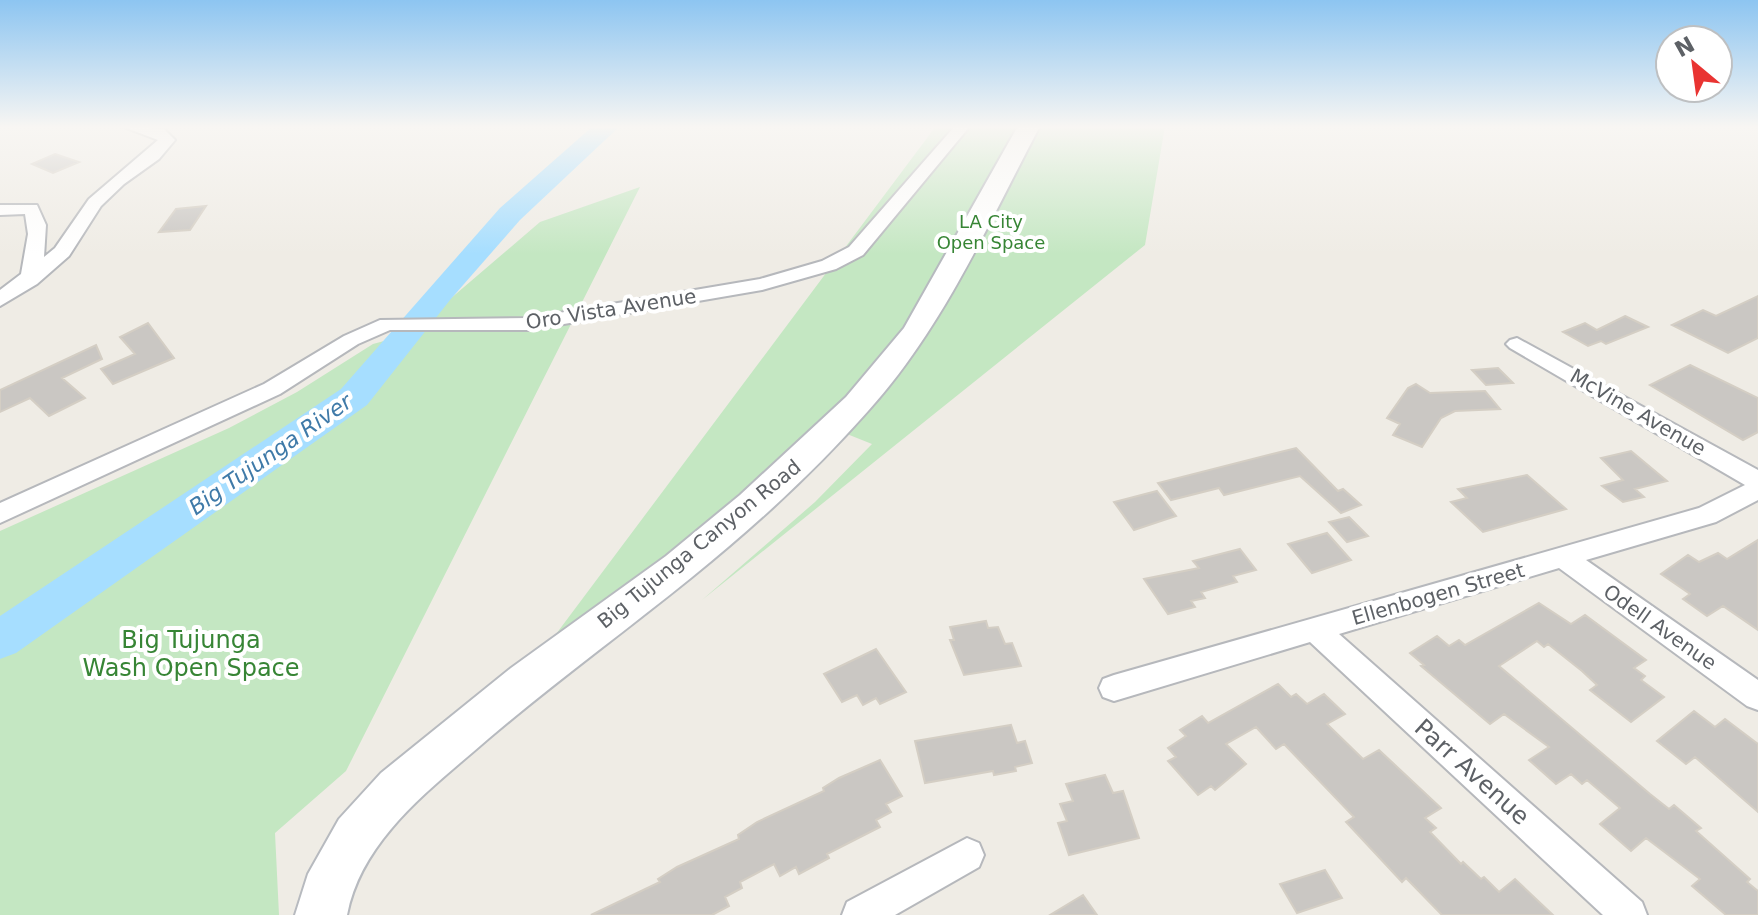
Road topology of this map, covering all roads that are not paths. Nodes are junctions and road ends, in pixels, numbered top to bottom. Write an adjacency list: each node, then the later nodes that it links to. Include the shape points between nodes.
1 (134, 169): 5 (street, via 95,203 62,252)
2 (926, 169): 10 (street, Oro Vista Avenue, via 856,251 829,265 762,284 529,324 387,324 272,389)
3 (1006, 169): 16 (street, Big Tujunga Canyon Road, via 917,331 857,404 679,566 526,681 397,788 356,835 326,892)
4 (0, 210): 5 (street, via 31,209 34,214 38,235)
5 (30, 280): 6 (street)
6 (0, 300)
7 (1517, 344): 8 (street, McVine Avenue)
8 (1758, 481)
9 (1758, 489): 11 (street, Ellenbogen Street, via 1707,515)
10 (0, 514)
11 (1562, 557): 12 (street, Ellenbogen Street); 14 (street, Odell Avenue)
12 (1316, 630): 13 (street, Ellenbogen Street); 18 (street, Parr Avenue)
13 (1114, 688)
14 (1758, 697)
15 (967, 855): 17 (street)
16 (321, 915)
17 (860, 915)
18 (1629, 915)

